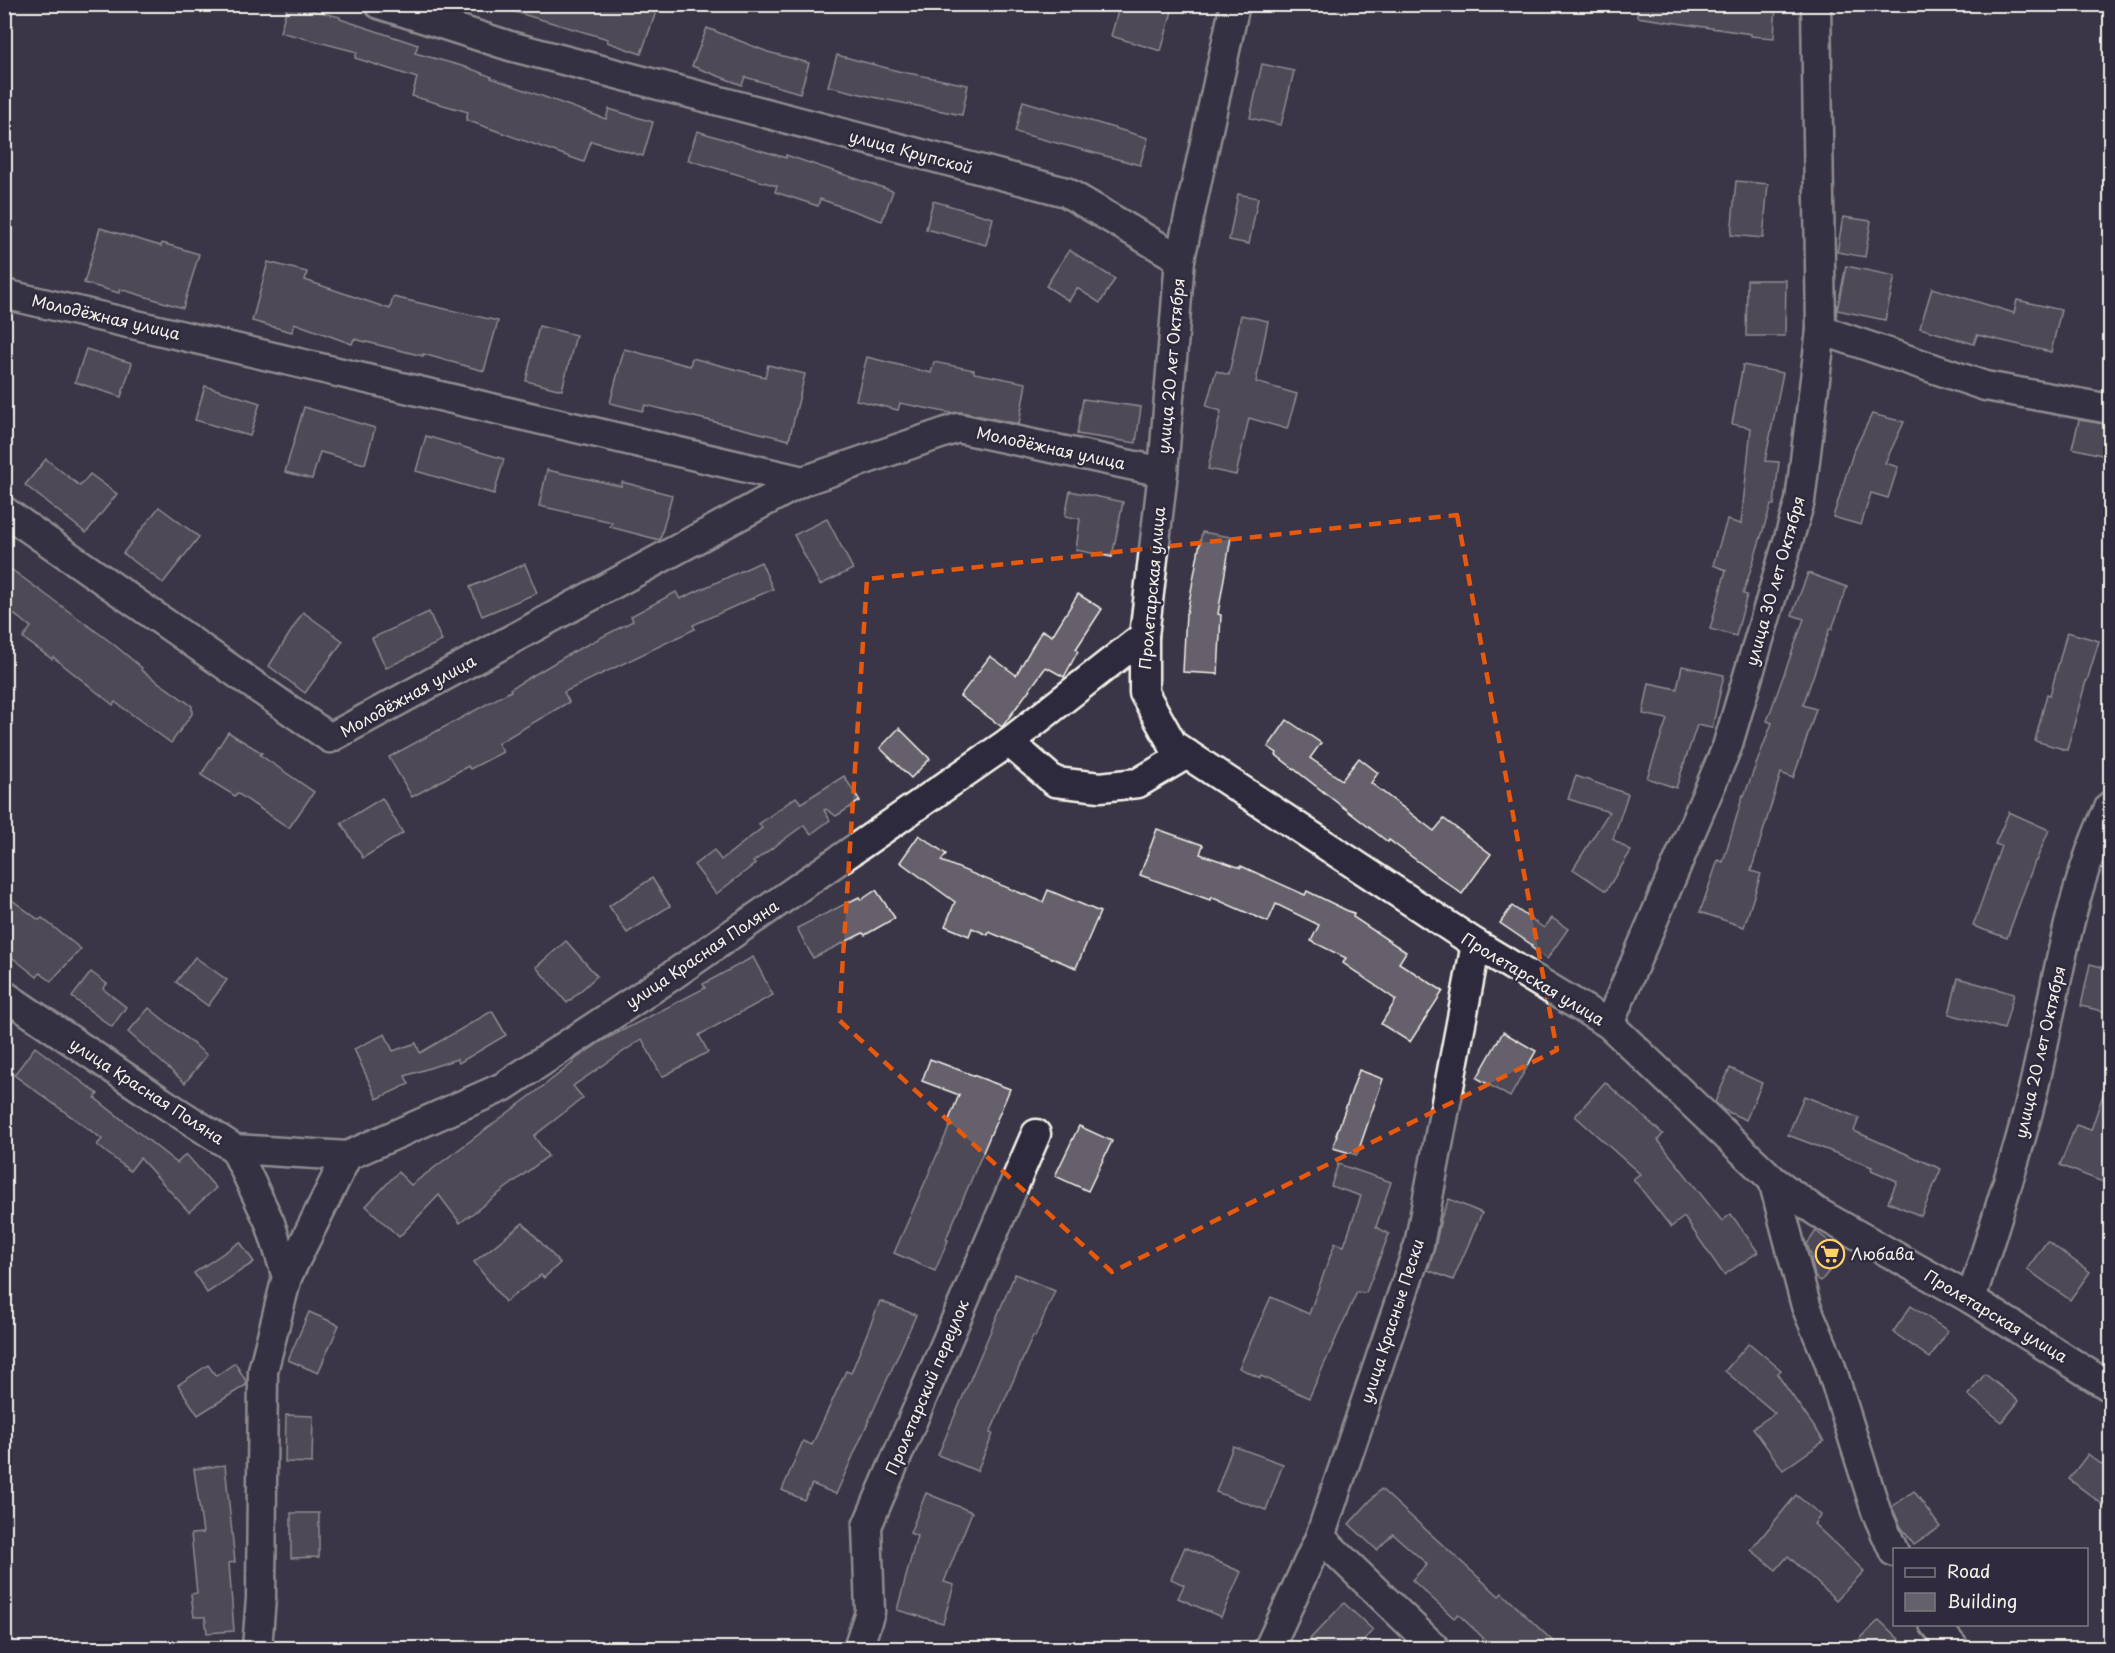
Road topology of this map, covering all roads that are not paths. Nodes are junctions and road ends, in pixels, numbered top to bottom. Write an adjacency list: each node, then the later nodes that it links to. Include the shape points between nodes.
1 (379, 4): 4 (street, улица Крупской, via 510,46 1066,192)
2 (1235, 4): 4 (street)
3 (1816, 4): 6 (street, улица 30 лет Октября)
4 (1179, 259): 8 (street, улица 20 лет Октября)
5 (4, 294): 9 (street, Молодёжная улица)
6 (1821, 330): 7 (street, via 1985,386); 17 (street, улица 30 лет Октября, via 1800,501 1727,747)
7 (2110, 409)
8 (1163, 472): 9 (street, Молодёжная улица, via 958,428); 11 (street, Пролетарская улица)
9 (803, 482): 10 (street, Молодёжная улица, via 330,738)
10 (4, 511)
11 (1144, 636): 12 (street, улица Красная Поляна); 13 (street, Пролетарская улица, via 1144,693 1173,745)
12 (1009, 742): 13 (street, via 1055,782 1100,787 1138,783); 20 (street, улица Красная Поляна, via 503,1088)
13 (1187, 754): 15 (street, Пролетарская улица)
14 (2110, 806): 23 (street, улица 20 лет Октября, via 2096,834 2073,910 2026,1119)
15 (1476, 944): 17 (street, Пролетарская улица); 25 (street, улица Красные Пески, via 1419,1245)
16 (4, 995): 19 (street, улица Красная Поляна)
17 (1609, 1024): 21 (street, Пролетарская улица)
18 (1036, 1134): 29 (street, Пролетарский переулок, via 867,1526 870,1612)
19 (235, 1149): 20 (street); 22 (street, улица Красная Поляна, via 270,1223)
20 (347, 1156): 22 (street)
21 (1773, 1180): 23 (street, Пролетарская улица, via 1816,1212); 26 (street, via 1806,1306 1829,1361 1876,1511)
22 (287, 1277): 28 (street, via 263,1371)
23 (1971, 1299): 24 (street, Пролетарская улица)
24 (2110, 1387)
25 (1320, 1537): 30 (street, улица Красные Пески); 31 (street)
26 (1893, 1550)
27 (1936, 1626): 32 (street)
28 (257, 1648)
29 (858, 1648)
30 (1269, 1648)
31 (1435, 1648)
32 (1954, 1648)

